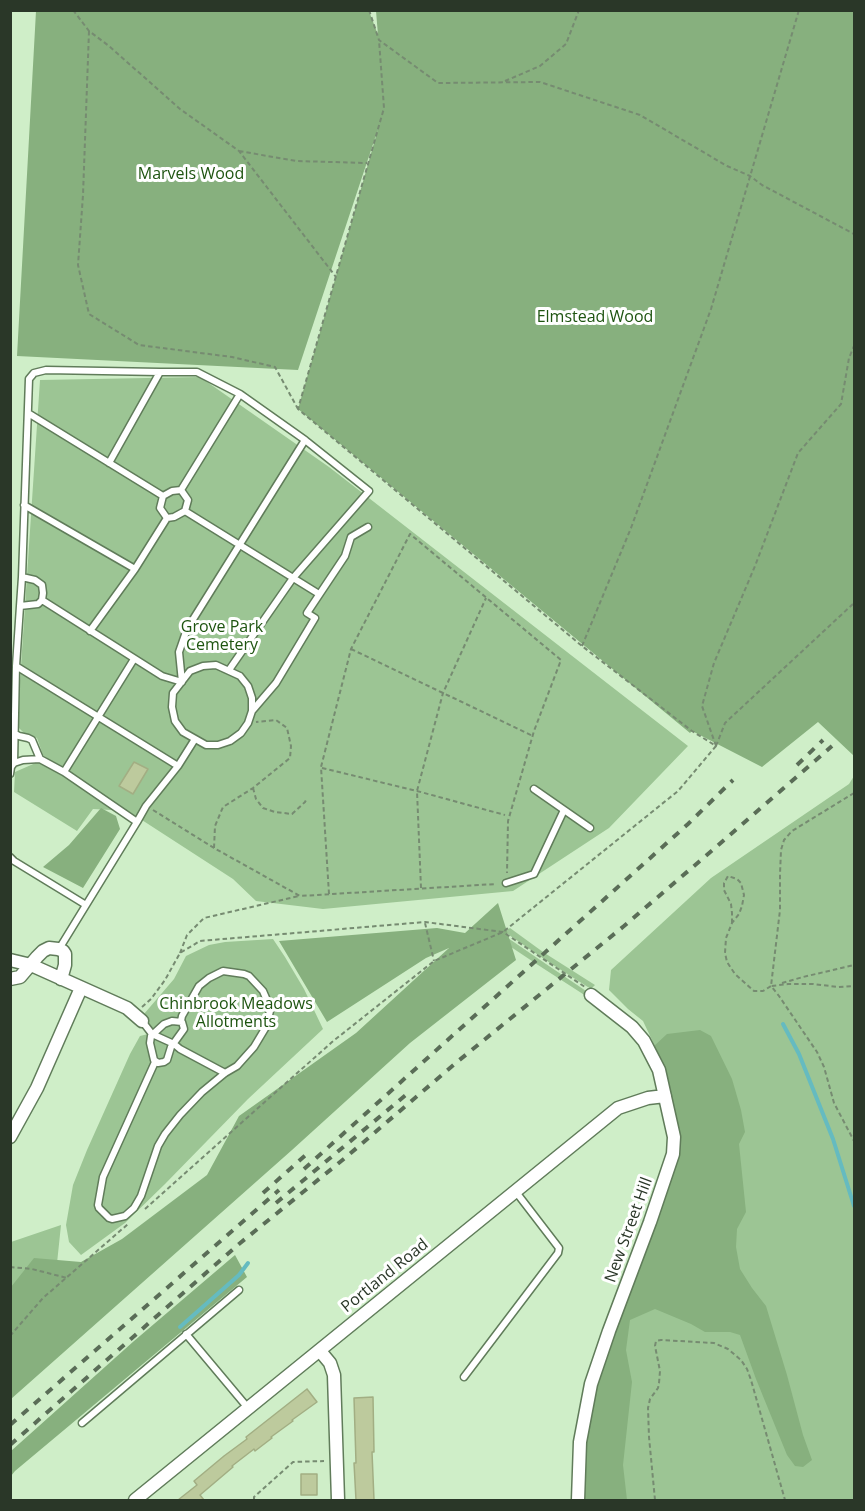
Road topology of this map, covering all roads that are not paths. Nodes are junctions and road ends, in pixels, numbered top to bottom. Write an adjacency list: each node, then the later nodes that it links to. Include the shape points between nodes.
1 (160, 372): 2 (lane, via 197,372); 3 (lane, via 34,372 29,379); 5 (lane)
2 (240, 394): 4 (lane); 6 (lane)
3 (28, 413): 5 (lane); 8 (lane)
4 (305, 440): 12 (lane); 15 (lane, via 369,491)
5 (109, 462): 7 (lane)
6 (181, 490): 7 (lane); 9 (lane, via 188,500)
7 (163, 496): 10 (lane, via 159,508)
8 (24, 505): 13 (lane); 14 (lane)
9 (186, 511): 10 (lane); 12 (lane)
10 (167, 518): 13 (lane)
11 (368, 527): 16 (lane, via 351,537 345,556)
12 (240, 544): 15 (lane); 23 (lane, via 187,629 179,652)
13 (135, 568): 19 (lane)
14 (22, 577): 17 (lane, via 42,585); 18 (lane)
15 (293, 578): 16 (lane); 22 (lane)
16 (319, 594): 24 (lane, via 307,613 315,618 276,683)
17 (42, 600): 18 (lane); 19 (lane)
18 (20, 606): 21 (lane)
19 (90, 631): 20 (lane)
20 (134, 659): 23 (lane, via 162,676); 25 (lane)
21 (16, 666): 25 (lane); 26 (lane)
22 (229, 670): 23 (lane, via 216,665 202,666 190,671); 24 (lane, via 248,686)
23 (182, 682): 27 (lane, via 174,693 175,721)
24 (252, 711): 27 (lane, via 241,733 230,741 206,745)
25 (98, 716): 30 (lane); 31 (lane)
26 (14, 733): 28 (lane, via 33,740); 29 (lane)
27 (195, 739): 30 (lane)
28 (40, 759): 29 (lane); 31 (lane)
29 (14, 763): 32 (lane)
30 (178, 766): 35 (lane)
31 (64, 772): 35 (lane)
32 (10, 774)
33 (534, 789): 34 (lane)
34 (564, 810): 36 (lane); 38 (lane, via 534,874)
35 (138, 822): 39 (lane)
36 (590, 828)
37 (10, 857): 39 (lane)
38 (506, 883)
39 (86, 905): 40 (lane)
40 (58, 949): 42 (street, via 49,948); 44 (street, via 66,958)
41 (10, 960): 42 (street)
42 (31, 965): 43 (street, via 20,977); 44 (street)
43 (10, 979)
44 (61, 979): 45 (street)
45 (81, 988): 47 (street, via 128,1008); 54 (street, via 37,1088)
46 (588, 991): 53 (street, New Street Hill, via 644,1041 659,1070)
47 (138, 1018): 49 (lane)
48 (181, 1021): 49 (lane, via 164,1024); 50 (lane, via 184,1029); 52 (lane, via 200,986 217,973 244,974 263,991 270,1011 266,1027 244,1059)
49 (152, 1034): 50 (lane); 51 (lane)
50 (174, 1044): 51 (lane, via 167,1060); 52 (lane)
51 (155, 1062): 52 (lane, via 103,1177 98,1205 112,1219 125,1216 134,1208 165,1134 180,1114)
52 (225, 1073)
53 (665, 1096): 55 (street, Portland Road, via 618,1108); 64 (street, New Street Hill, via 674,1137 673,1154 591,1384 580,1442)
54 (10, 1137)
55 (515, 1191): 58 (street, Portland Road); 59 (lane, via 559,1248 558,1253)
56 (239, 1290): 57 (lane)
57 (186, 1334): 60 (lane); 61 (lane)
58 (320, 1351): 60 (street, Portland Road); 63 (street, via 334,1375)
59 (464, 1377)
60 (248, 1408): 62 (street, Portland Road)
61 (82, 1423)
62 (135, 1500)
63 (338, 1500)
64 (578, 1500)

